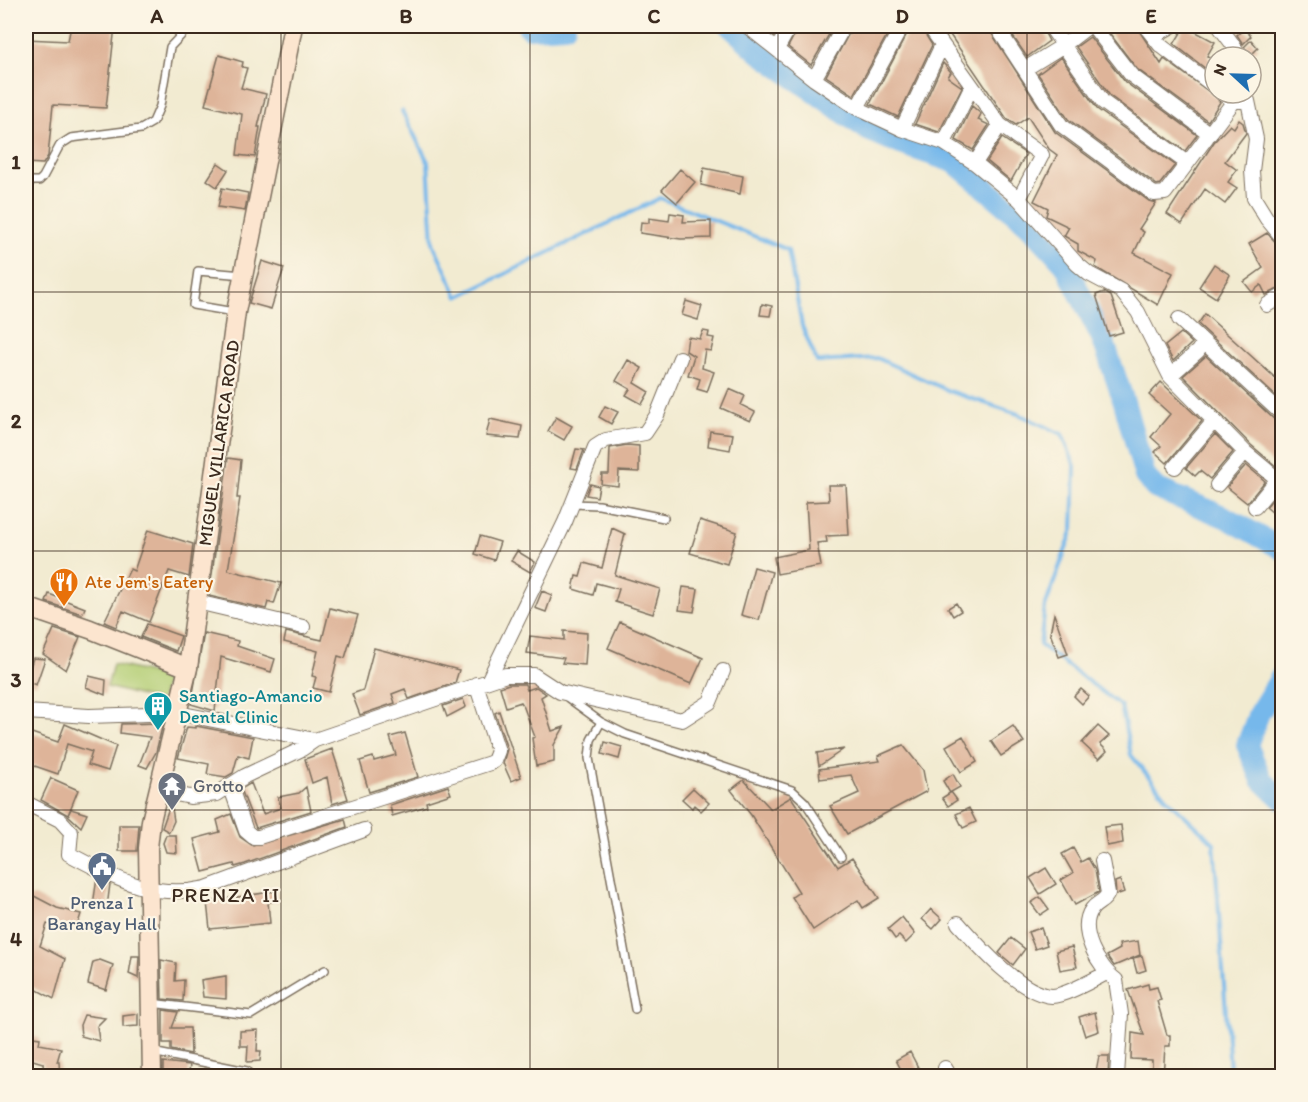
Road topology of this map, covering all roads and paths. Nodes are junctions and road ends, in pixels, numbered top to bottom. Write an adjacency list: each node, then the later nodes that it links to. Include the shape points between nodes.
1 (190, 26): 33 (lane, via 170,47 160,106 153,122 141,129 71,138 60,145 43,177)
2 (293, 26): 38 (main road, MIGUEL VILLARICA ROAD)
3 (747, 26): 19 (street)
4 (790, 26): 19 (street)
5 (844, 26): 22 (street)
6 (902, 26): 26 (street)
7 (929, 26): 16 (street)
8 (996, 26): 20 (street)
9 (1050, 26): 17 (street)
10 (1091, 26): 17 (street); 29 (street, via 1131,75)
11 (1172, 26): 15 (street)
12 (1219, 26): 18 (street)
13 (1280, 26): 14 (street)
14 (1282, 30)
15 (1150, 31): 21 (street, via 1160,45)
16 (942, 45): 23 (street); 28 (street)
17 (1064, 45): 20 (street); 32 (street, via 1103,102)
18 (1233, 45)
19 (777, 49): 22 (street)
20 (1025, 69): 32 (street, via 1061,125 1154,194 1165,193)
21 (1203, 78)
22 (814, 79): 26 (street)
23 (972, 86): 27 (street); 30 (street)
24 (1232, 105): 29 (street)
25 (1241, 105): 35 (street, via 1256,140 1254,198)
26 (857, 108): 28 (street)
27 (1000, 125): 31 (street); 34 (street, via 1042,154)
28 (902, 129): 30 (street)
29 (1210, 134): 32 (street)
30 (944, 143): 31 (street)
31 (975, 163): 34 (street)
32 (1187, 163)
33 (26, 181)
34 (1019, 199): 45 (street, via 1077,264 1121,291 1138,312)
35 (1267, 219): 36 (street); 37 (street)
36 (1282, 222)
37 (1282, 237)
38 (243, 274): 41 (main road, MIGUEL VILLARICA ROAD); 41 (lane, via 198,271 193,305)
39 (1282, 296): 40 (street)
40 (1267, 305)
41 (236, 312): 55 (main road, MIGUEL VILLARICA ROAD)
42 (1179, 319): 43 (street)
43 (1203, 343): 45 (street); 46 (street)
44 (680, 358): 52 (street, via 657,415 645,433 606,440 595,447)
45 (1170, 376): 47 (street)
46 (1282, 414)
47 (1214, 421): 48 (street); 49 (street)
48 (1245, 452): 50 (street); 51 (street)
49 (1175, 467)
50 (1281, 479): 53 (street)
51 (1216, 485)
52 (573, 504): 54 (lane, via 599,505); 60 (street)
53 (1255, 507)
54 (663, 518)
55 (197, 602): 57 (street); 58 (main road, MIGUEL VILLARICA ROAD)
56 (26, 608): 58 (main road)
57 (303, 627)
58 (188, 668): 63 (main road, MIGUEL VILLARICA ROAD)
59 (723, 671): 61 (street, via 710,702 682,720)
60 (483, 682): 61 (street, via 528,673); 65 (street); 66 (street, via 498,751 490,763 259,837 246,831)
61 (560, 692): 64 (lane)
62 (26, 712): 63 (street, via 89,716)
63 (178, 713): 65 (street); 67 (main road, MIGUEL VILLARICA ROAD)
64 (601, 722): 70 (lane, via 625,734 792,789); 77 (lane, via 591,740 589,758)
65 (315, 740): 66 (street)
66 (230, 784): 67 (street, via 217,794 203,797)
67 (158, 790): 72 (main road, MIGUEL VILLARICA ROAD, via 148,848)
68 (26, 803): 72 (street, via 60,820 71,832 69,854 126,883)
69 (364, 830): 72 (street, via 206,888)
70 (841, 857)
71 (1102, 861): 75 (street, via 1108,893 1092,909 1087,928)
72 (149, 890): 76 (main road, MIGUEL VILLARICA ROAD)
73 (958, 923): 75 (street, via 1011,977 1045,994 1059,995)
74 (325, 970): 76 (lane, via 251,1015)
75 (1107, 974): 81 (street, via 1116,980 1121,1014)
76 (151, 1003): 78 (main road, MIGUEL VILLARICA ROAD)
77 (635, 1009)
78 (152, 1052): 79 (lane); 80 (main road, MIGUEL VILLARICA ROAD)
79 (247, 1071)
80 (152, 1077)
81 (1117, 1077)

